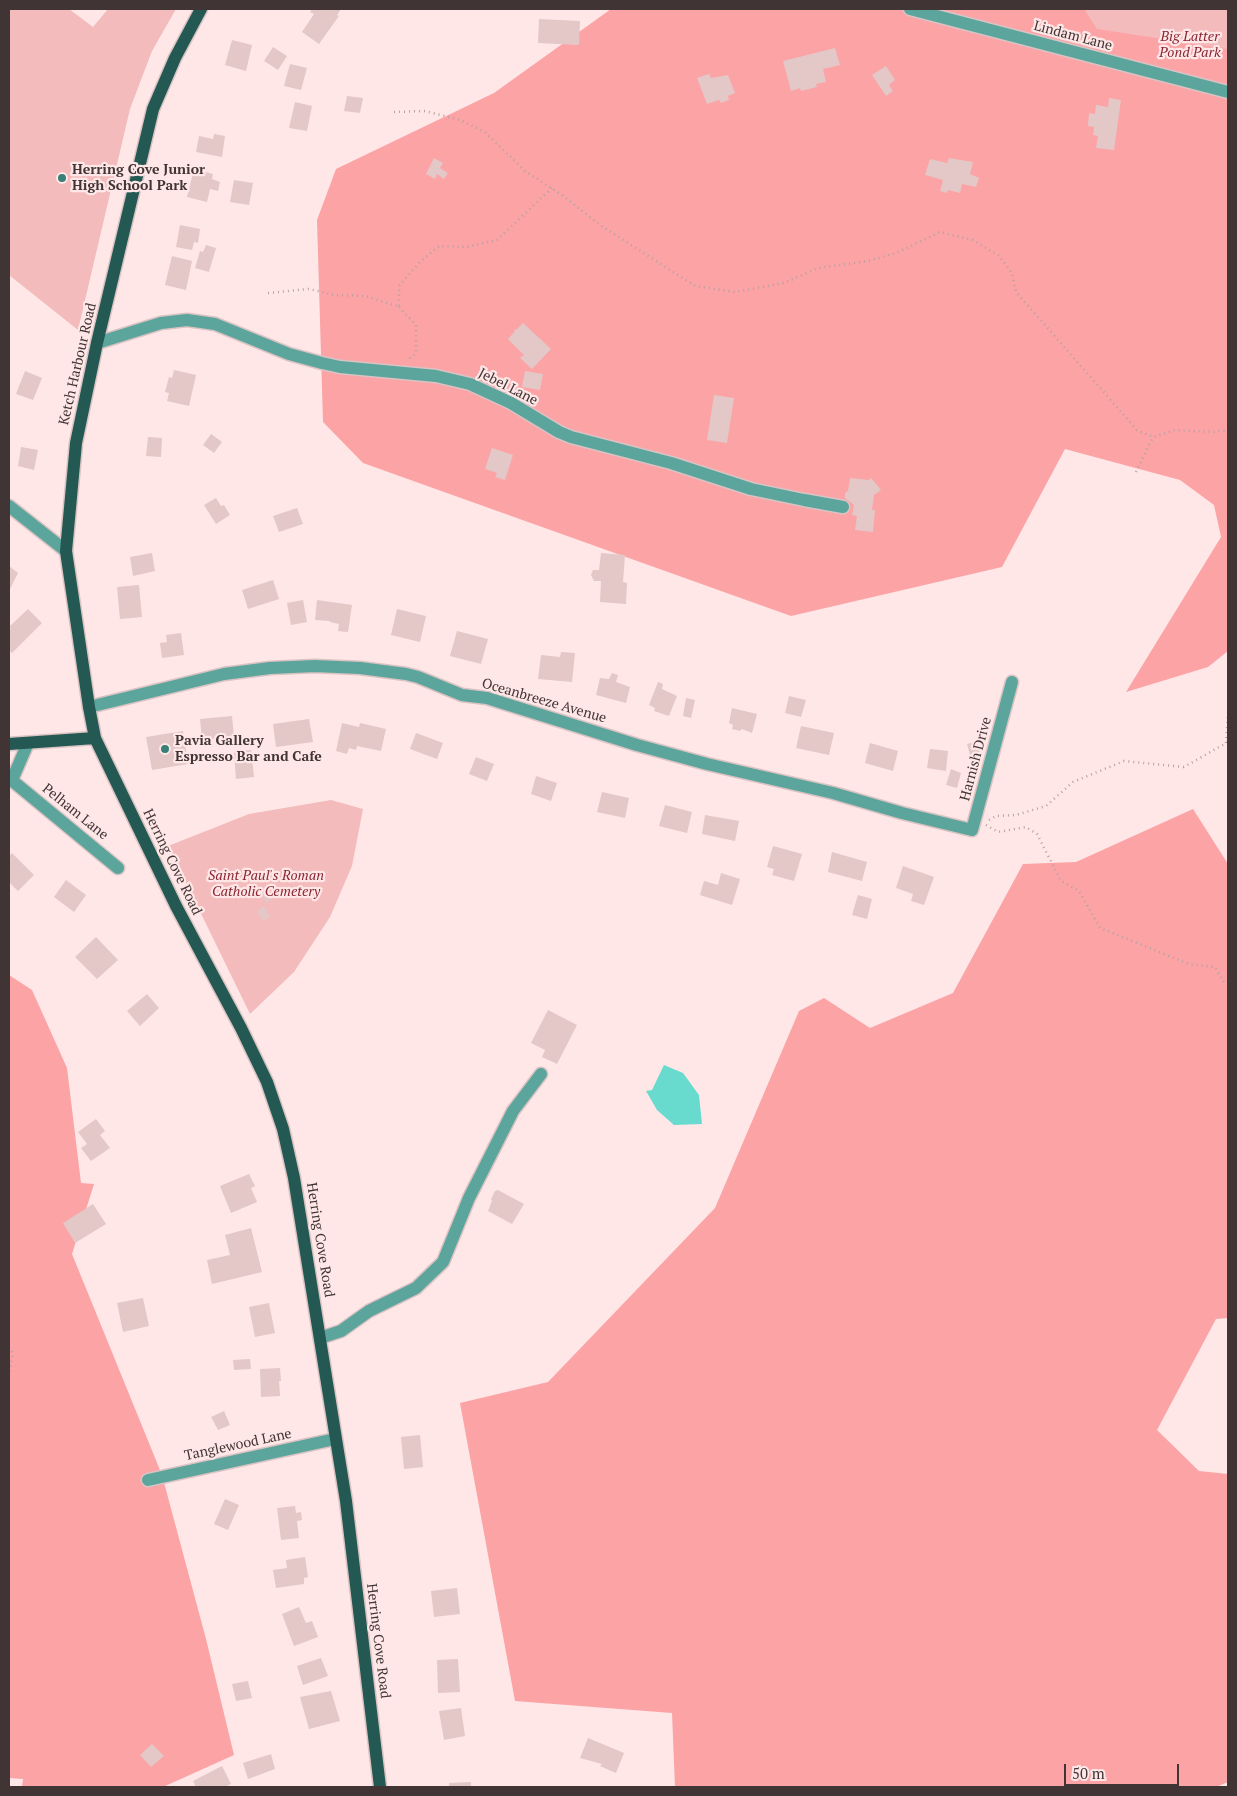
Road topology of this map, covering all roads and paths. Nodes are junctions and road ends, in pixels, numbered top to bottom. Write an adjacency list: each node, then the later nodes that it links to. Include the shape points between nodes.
1 (201, 9): 8 (main road, Ketch Harbour Road, via 153,109)
2 (910, 9): 3 (street, Lindam Lane)
3 (1228, 92)
4 (394, 112): 5 (path, via 426,111 460,120 485,132 525,171)
5 (552, 188): 7 (path, via 497,240 466,247 439,246 399,286); 11 (path, via 600,225 695,286 735,292 784,283 818,268 896,254 940,232 973,240 999,256 1012,273 1016,292 1137,430)
6 (268, 293): 7 (path, via 309,289 334,295 366,296)
7 (399, 307): 9 (path, via 416,325 416,353)
8 (97, 343): 9 (street, Jebel Lane, via 160,323 201,321 322,363); 15 (main road, Ketch Harbour Road, via 76,444)
9 (396, 372): 14 (street, Jebel Lane, via 470,384 571,437 751,489)
10 (1228, 430): 11 (path, via 1175,430)
11 (1153, 437): 12 (path)
12 (1136, 472)
13 (9, 506): 15 (street)
14 (843, 507)
15 (66, 551): 17 (main road, Ketch Harbour Road)
16 (1012, 682): 24 (street, Harnish Drive, via 972,830)
17 (89, 707): 19 (main road, Ketch Harbour Road); 24 (street, Oceanbreeze Avenue, via 224,674 270,668 315,666 406,674 462,695 487,698 637,745)
18 (1228, 715): 21 (path)
19 (96, 738): 20 (main road); 28 (main road, Herring Cove Road, via 176,906 267,1082 283,1129 294,1178)
20 (28, 743): 22 (main road); 23 (street, Pelham Lane)
21 (1227, 743): 26 (path, via 1184,767 1124,761 1073,782 1046,806 1016,815 996,816 982,823 998,832 1026,827 1037,834 1061,881 1080,891 1100,928 1189,964 1215,967)
22 (9, 744)
23 (10, 779): 25 (street, Pelham Lane)
24 (956, 827)
25 (118, 868)
26 (1228, 985)
27 (541, 1074): 28 (street, via 512,1111 468,1198 443,1262 416,1288 341,1330)
28 (320, 1338): 31 (main road, Herring Cove Road)
29 (9, 1347): 30 (path, via 13,1352)
30 (9, 1375)
31 (335, 1439): 32 (street, Tanglewood Lane); 33 (main road, Herring Cove Road, via 346,1501)
32 (148, 1480)
33 (380, 1787)

